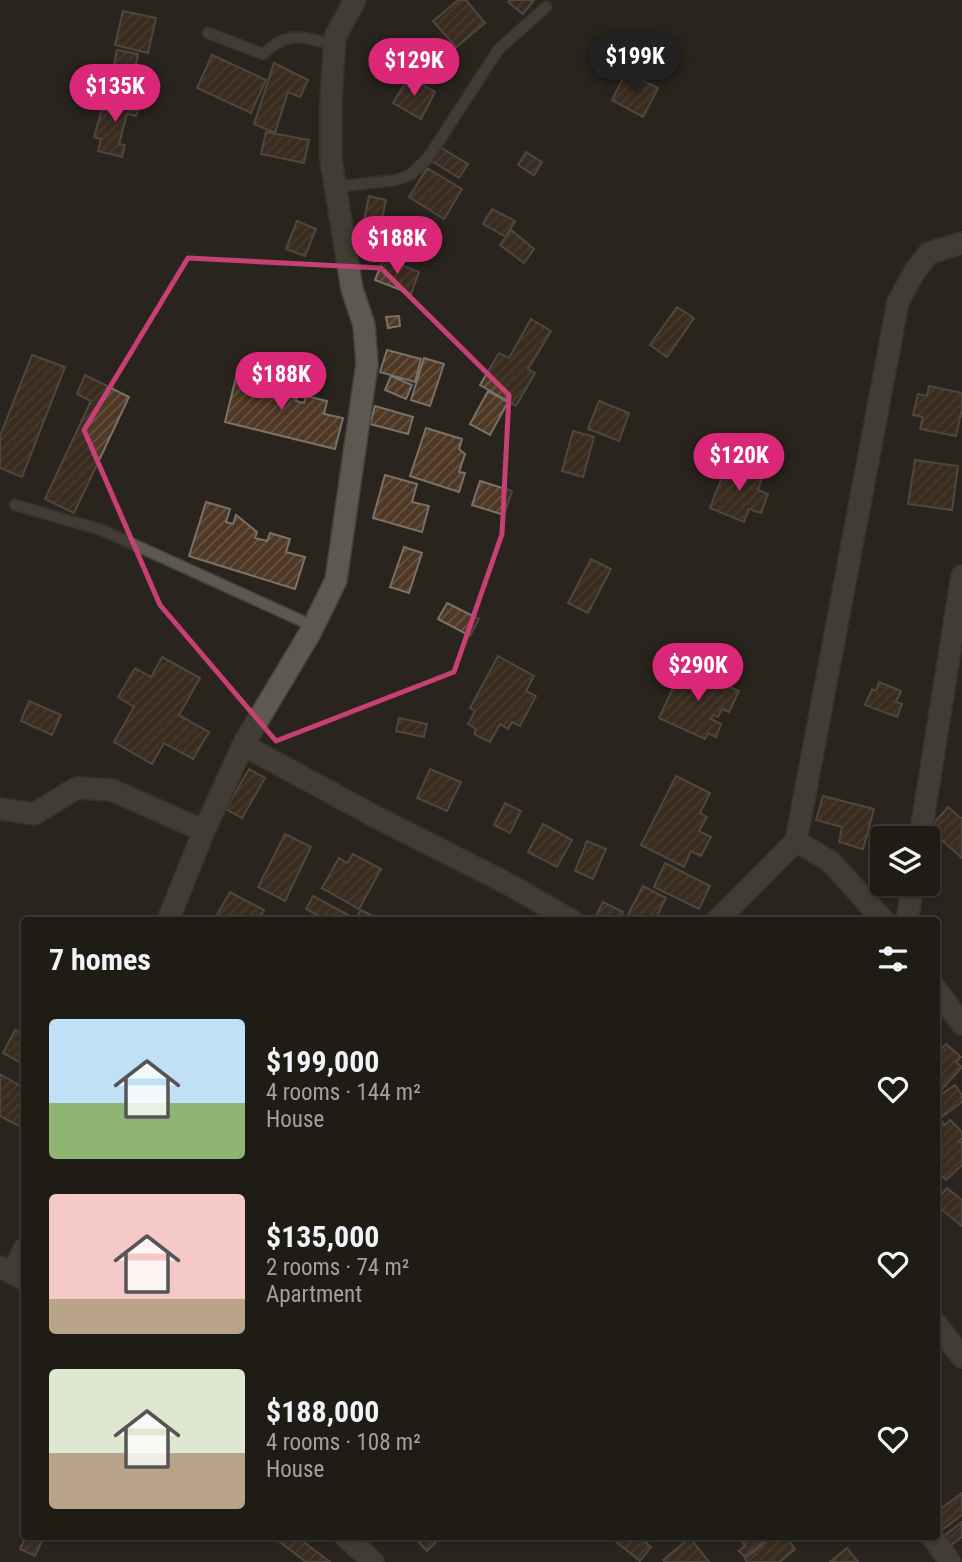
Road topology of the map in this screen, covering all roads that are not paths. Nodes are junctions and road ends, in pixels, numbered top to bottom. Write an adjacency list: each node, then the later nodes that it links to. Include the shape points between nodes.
1 (355, 0): 4 (street)
2 (546, 7): 5 (lane, via 498,50 428,158 410,175)
3 (208, 33): 4 (lane, via 263,54 278,40 294,36)
4 (334, 44): 5 (street, via 331,160)
5 (335, 187): 9 (street, via 352,289 365,324 367,363 336,580)
6 (962, 243): 16 (street, via 929,253 898,302)
7 (15, 505): 9 (lane, via 102,530)
8 (962, 576): 10 (street)
9 (313, 626): 12 (street)
10 (944, 688): 11 (street); 14 (street)
11 (962, 704)
12 (243, 745): 15 (street); 19 (street)
13 (0, 809): 15 (street, via 34,814 77,788 112,790)
14 (922, 826)
15 (204, 831): 18 (street)
16 (796, 841): 20 (street); 21 (street, via 831,862)
17 (911, 896): 22 (street)
18 (169, 917)
19 (566, 917)
20 (721, 917)
21 (880, 917)
22 (908, 917)
23 (940, 994): 24 (street)
24 (962, 1024)
25 (21, 1256): 26 (street)
26 (13, 1273)
27 (940, 1329): 28 (street)
28 (962, 1357)
29 (349, 1540): 31 (street)
30 (935, 1540): 32 (street)
31 (373, 1562)
32 (950, 1562)

